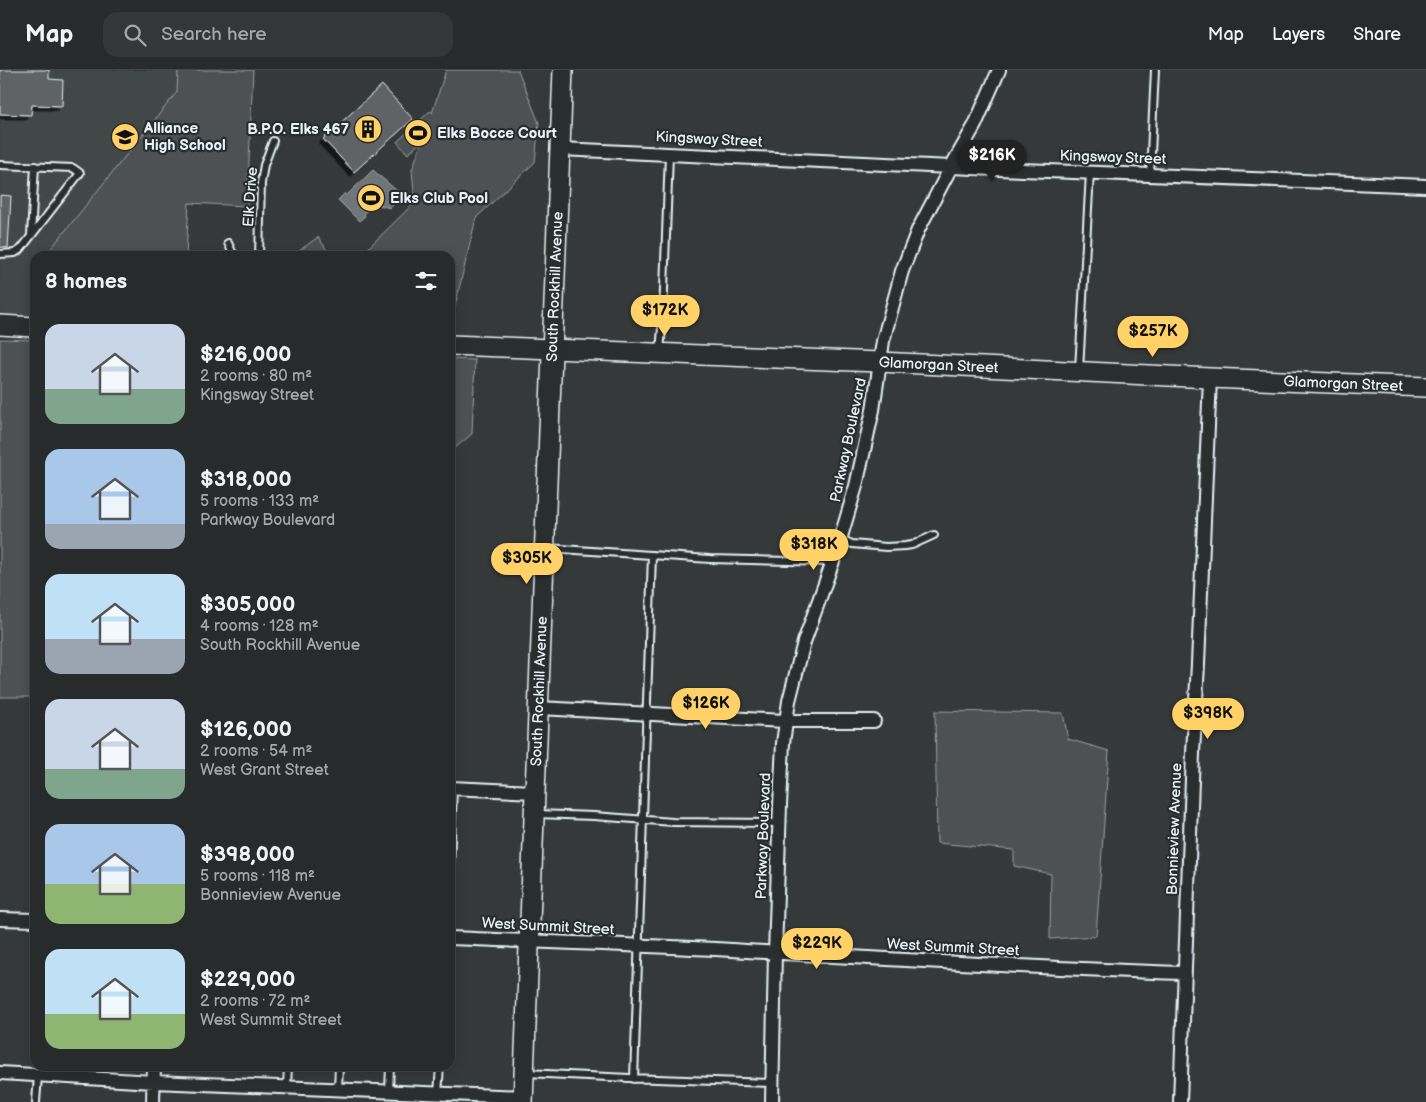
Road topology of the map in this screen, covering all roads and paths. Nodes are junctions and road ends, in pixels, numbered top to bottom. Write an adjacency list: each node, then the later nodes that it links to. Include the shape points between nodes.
1 (563, 70): 5 (street, South Rockhill Avenue)
2 (999, 70): 9 (street, Parkway Boulevard, via 975,125)
3 (1155, 70): 11 (lane)
4 (273, 141): 16 (lane, Elk Drive, via 261,183)
5 (560, 149): 6 (street, Kingsway Street); 21 (street, South Rockhill Avenue)
6 (669, 154): 9 (street, Kingsway Street); 22 (lane)
7 (0, 165): 8 (lane)
8 (35, 166): 13 (lane); 13 (lane, via 73,168 80,173)
9 (951, 167): 10 (street, Kingsway Street); 23 (street, Parkway Boulevard, via 918,230 902,271)
10 (1090, 172): 11 (street, Kingsway Street); 24 (lane)
11 (1150, 175): 12 (street, Kingsway Street)
12 (1426, 186)
13 (31, 236): 17 (lane, via 15,253)
14 (228, 244): 15 (lane)
15 (232, 251)
16 (259, 251)
17 (0, 254)
18 (0, 325): 19 (street)
19 (30, 327)
20 (455, 345): 21 (street, Glamorgan Street)
21 (551, 349): 22 (street, Glamorgan Street); 29 (street, South Rockhill Avenue)
22 (660, 353): 23 (street, Glamorgan Street)
23 (879, 362): 24 (street, Glamorgan Street); 28 (street, Parkway Boulevard, via 869,428)
24 (1078, 372): 25 (street, Glamorgan Street)
25 (1210, 378): 26 (street, Glamorgan Street); 47 (street, Bonnieview Avenue)
26 (1426, 387)
27 (934, 535): 28 (lane, via 905,546 852,544)
28 (841, 539): 31 (street, Parkway Boulevard)
29 (545, 548): 30 (lane); 32 (street, South Rockhill Avenue)
30 (652, 555): 31 (lane); 33 (lane)
31 (832, 562): 34 (street, Parkway Boulevard, via 804,642)
32 (539, 708): 33 (street); 37 (street, South Rockhill Avenue)
33 (647, 713): 34 (street); 39 (lane)
34 (785, 720): 35 (street); 40 (street, Parkway Boulevard)
35 (874, 721)
36 (455, 788): 37 (street)
37 (535, 792): 38 (street, South Rockhill Avenue)
38 (534, 814): 39 (lane); 44 (street, South Rockhill Avenue)
39 (643, 820): 40 (lane); 45 (lane)
40 (779, 823): 46 (street, Parkway Boulevard)
41 (0, 919): 42 (street)
42 (30, 920)
43 (455, 938): 44 (street, West Summit Street)
44 (529, 941): 45 (street, West Summit Street); 54 (street, South Rockhill Avenue)
45 (639, 946): 46 (street, West Summit Street); 56 (lane)
46 (774, 953): 47 (street, West Summit Street); 58 (street, Parkway Boulevard)
47 (1184, 973): 67 (street, Bonnieview Avenue)
48 (154, 1071): 57 (street)
49 (288, 1071): 59 (lane)
50 (339, 1071): 60 (lane)
51 (390, 1071): 61 (lane)
52 (440, 1071): 62 (lane)
53 (0, 1073): 55 (street)
54 (524, 1073): 56 (lane); 63 (street, South Rockhill Avenue)
55 (38, 1076): 57 (street); 64 (lane)
56 (634, 1079): 58 (lane)
57 (154, 1082): 59 (street); 65 (street)
58 (772, 1083): 66 (street, Parkway Boulevard)
59 (287, 1087): 60 (street)
60 (338, 1089): 61 (street)
61 (389, 1091): 62 (street)
62 (438, 1094): 63 (street)
63 (524, 1099)
64 (36, 1102)
65 (153, 1102)
66 (772, 1102)
67 (1180, 1102)

